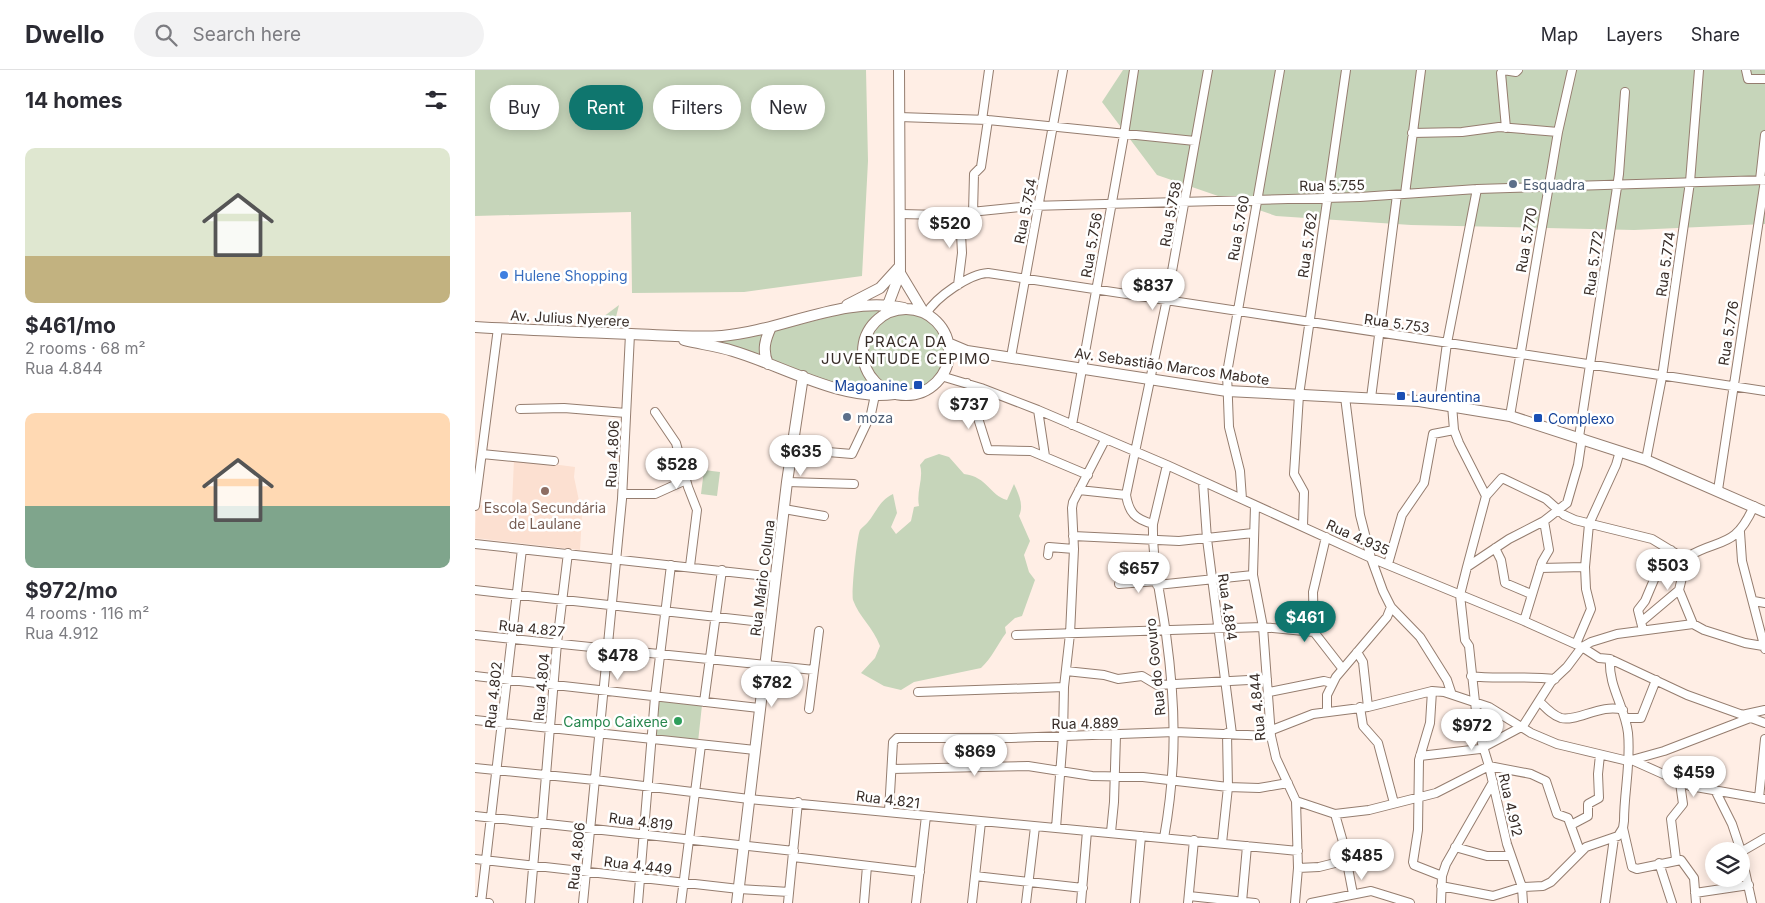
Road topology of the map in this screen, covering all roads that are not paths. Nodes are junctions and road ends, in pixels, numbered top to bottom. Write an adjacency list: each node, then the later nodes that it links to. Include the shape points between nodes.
1 (897, 70): 15 (main road); 43 (main road)
2 (989, 70): 16 (street)
3 (1063, 70): 17 (street, Rua 5.754)
4 (1134, 70): 21 (street, Rua 5.756)
5 (1208, 70): 23 (street, Rua 5.758)
6 (1280, 70): 31 (street, Rua 5.760)
7 (1346, 70): 30 (street, Rua 5.762)
8 (1421, 70): 19 (street)
9 (1518, 70): 18 (street, via 1503,70 1501,73)
10 (1572, 70): 20 (street, Rua 5.770)
11 (1699, 70): 25 (street, Rua 5.774)
12 (1747, 70): 13 (street, via 1748,79)
13 (1765, 79)
14 (1625, 92): 26 (street, Rua 5.772, via 1621,161)
15 (899, 117): 16 (street); 36 (main road)
16 (985, 120): 17 (street); 35 (street, via 981,167 974,174)
17 (1053, 126): 21 (street); 34 (street, Rua 5.754)
18 (1506, 128): 19 (street); 20 (street)
19 (1413, 132): 29 (street)
20 (1557, 132): 27 (street, Rua 5.770)
21 (1125, 135): 23 (street); 33 (street, Rua 5.756)
22 (1765, 135): 24 (street, Rua 5.776)
23 (1195, 141): 32 (street, Rua 5.758)
24 (1763, 180): 25 (street, Rua 5.755); 69 (street, Rua 5.776)
25 (1690, 182): 26 (street, Rua 5.755); 65 (street, Rua 5.774)
26 (1616, 186): 27 (street, Rua 5.755); 62 (street, Rua 5.772)
27 (1548, 188): 28 (street, Rua 5.755); 58 (street, Rua 5.770)
28 (1477, 189): 29 (street, Rua 5.755); 56 (street)
29 (1401, 194): 30 (street, Rua 5.755); 53 (street)
30 (1326, 197): 31 (street, Rua 5.755); 48 (street, Rua 5.762)
31 (1256, 200): 32 (street, Rua 5.755); 44 (street, Rua 5.760)
32 (1185, 203): 33 (street, Rua 5.755); 42 (street, Rua 5.758)
33 (1110, 205): 34 (street, Rua 5.755); 41 (street, Rua 5.756)
34 (1039, 206): 35 (street, Rua 5.755); 39 (street, Rua 5.754)
35 (973, 213): 37 (street, Rua 5.755)
36 (901, 214): 37 (street, Rua 5.755); 38 (main road)
37 (960, 214): 40 (street, via 962,253)
38 (900, 269): 45 (main road, via 872,294); 46 (main road); 47 (main road)
39 (1025, 278): 40 (street, Rua 5.753, via 982,273); 41 (street, Rua 5.753); 59 (street, Rua 5.754)
40 (959, 285): 47 (street, Rua 5.753)
41 (1096, 288): 42 (street, Rua 5.753); 63 (street, Rua 5.756)
42 (1167, 299): 44 (street, Rua 5.753); 67 (street, Rua 5.758)
43 (902, 308): 46 (main road); 47 (main road)
44 (1237, 310): 48 (street, Rua 5.753); 70 (street, Rua 5.760)
45 (825, 313): 46 (main road, Av. Julius Nyerere); 50 (main road, Av. Julius Nyerere)
46 (884, 313): 72 (main road, via 865,337 863,359 879,386)
47 (925, 313): 55 (main road, via 940,326)
48 (1309, 322): 53 (street, Rua 5.753); 74 (street, Rua 5.762)
49 (475, 327): 51 (main road, Av. Julius Nyerere)
50 (771, 327): 54 (main road, Av. Julius Nyerere, via 722,336); 61 (main road, via 765,342)
51 (498, 328): 52 (main road, Av. Julius Nyerere); 86 (street)
52 (630, 334): 54 (main road, Av. Julius Nyerere); 82 (street, Rua 4.806)
53 (1378, 334): 56 (street, Rua 5.753); 76 (street)
54 (663, 336): 61 (main road, Av. Julius Nyerere, via 732,350)
55 (948, 343): 57 (main road, Av. Sebastião Marcos Mabote); 60 (main road)
56 (1447, 343): 58 (street, Rua 5.753); 77 (street)
57 (967, 351): 59 (main road, Av. Sebastião Marcos Mabote); 60 (main road, Av. Sebastião Marcos Mabote)
58 (1519, 354): 62 (street, Rua 5.753); 83 (street, Rua 5.770)
59 (1011, 357): 63 (main road, Av. Sebastião Marcos Mabote)
60 (947, 362): 64 (main road)
61 (768, 364): 66 (main road, Av. Julius Nyerere)
62 (1591, 365): 65 (street, Rua 5.753); 87 (street, Rua 5.772)
63 (1082, 368): 67 (main road, Av. Sebastião Marcos Mabote); 84 (street, Rua 5.756)
64 (941, 376): 68 (street, Rua 4.935); 72 (main road, via 924,391)
65 (1662, 377): 69 (street, Rua 5.753); 95 (street, Rua 5.774)
66 (803, 378): 73 (main road, Av. Julius Nyerere); 90 (main road, Rua Mário Coluna)
67 (1150, 380): 70 (main road, Av. Sebastião Marcos Mabote); 92 (street, Rua 5.758)
68 (967, 383): 80 (street, Rua 4.935); 94 (street, via 988,450 1018,449)
69 (1732, 387): 71 (street, Rua 5.753); 104 (street, Rua 5.776)
70 (1227, 390): 74 (main road, Av. Sebastião Marcos Mabote); 108 (street, Rua 5.760, via 1229,427 1240,471)
71 (1765, 391)
72 (898, 394): 73 (main road, Av. Julius Nyerere)
73 (875, 395): 90 (street, via 871,414 852,454)
74 (1299, 395): 75 (main road, Av. Sebastião Marcos Mabote); 119 (street, Rua 5.762, via 1294,474 1304,492)
75 (1345, 397): 76 (main road, Av. Sebastião Marcos Mabote); 134 (street, via 1356,493)
76 (1371, 398): 77 (main road, Av. Sebastião Marcos Mabote)
77 (1439, 403): 78 (main road, Av. Sebastião Marcos Mabote)
78 (1452, 405): 83 (main road, Av. Sebastião Marcos Mabote); 85 (street)
79 (520, 409): 82 (street, via 564,408)
80 (1038, 410): 84 (street, Rua 4.935); 94 (street)
81 (655, 412): 99 (street, via 676,443)
82 (626, 413): 105 (street, Rua 4.806)
83 (1510, 416): 87 (main road, Av. Sebastião Marcos Mabote)
84 (1072, 425): 89 (street, Rua 4.935)
85 (1454, 430): 107 (street); 136 (street, via 1435,433 1431,438 1424,482 1402,515)
86 (484, 436): 88 (street); 93 (street)
87 (1581, 437): 91 (main road, Av. Sebastião Marcos Mabote); 113 (street, Rua 5.772, via 1571,493)
88 (475, 439)
89 (1105, 440): 92 (street, Rua 4.935); 98 (street)
90 (792, 449): 100 (main road, Rua Mário Coluna)
91 (1620, 451): 95 (main road, Av. Sebastião Marcos Mabote); 118 (street)
92 (1136, 453): 97 (street, Rua 4.935); 106 (street, Rua 5.758)
93 (482, 454): 96 (street); 109 (street)
94 (1045, 456): 98 (street)
95 (1646, 460): 104 (main road, Av. Sebastião Marcos Mabote)
96 (554, 461)
97 (1167, 465): 101 (street, Rua 4.935); 117 (street, Rua do Govuro)
98 (1088, 475): 103 (street)
99 (686, 480): 105 (street, via 655,494); 138 (street, via 697,510)
100 (787, 482): 102 (street); 112 (main road, Rua Mário Coluna)
101 (1203, 482): 108 (street, Rua 4.935); 124 (street, Rua 4.884)
102 (853, 484)
103 (1079, 490): 106 (street); 122 (street, via 1072,508)
104 (1718, 490): 111 (main road, Av. Sebastião Marcos Mabote)
105 (623, 494): 135 (street, Rua 4.806)
106 (1125, 495): 117 (street, via 1135,518)
107 (1486, 496): 113 (street, via 1497,481 1504,478); 139 (street)
108 (1242, 499): 110 (street, Rua 4.935)
109 (475, 506)
110 (1255, 506): 119 (street, Rua 4.935); 121 (street, Rua 4.844)
111 (1754, 506): 114 (main road, Av. Sebastião Marcos Mabote); 120 (street)
112 (784, 509): 115 (street); 144 (main road, Rua Mário Coluna)
113 (1559, 510): 116 (street); 118 (street)
114 (1765, 512)
115 (825, 516)
116 (1544, 521): 127 (street); 141 (street, via 1549,550)
117 (1153, 524): 125 (street, Rua do Govuro)
118 (1589, 524): 130 (street, via 1652,540); 140 (street)
119 (1303, 526): 123 (street, Rua 4.935)
120 (1740, 532): 133 (street); 154 (street, via 1742,561)
121 (1253, 533): 124 (street); 143 (street, Rua 4.844)
122 (1073, 536): 125 (street); 129 (street)
123 (1326, 537): 134 (street, Rua 4.935); 168 (street, via 1313,592)
124 (1207, 539): 125 (street); 145 (street, Rua 4.884)
125 (1153, 540): 146 (street, Rua do Govuro)
126 (475, 544): 128 (street)
127 (1495, 548): 139 (street); 151 (street, via 1505,583)
128 (522, 549): 131 (street); 150 (street, Rua 4.802)
129 (1074, 549): 132 (street, via 1049,547); 169 (street)
130 (1671, 550): 133 (street); 163 (street, via 1638,610)
131 (567, 553): 135 (street); 153 (street, Rua 4.804)
132 (1048, 555)
133 (1687, 557): 149 (street)
134 (1371, 558): 136 (street, Rua 4.935); 157 (street)
135 (617, 560): 137 (street); 156 (street, Rua 4.806)
136 (1388, 564): 152 (street, Rua 4.935)
137 (671, 565): 138 (street); 158 (street)
138 (690, 566): 142 (street)
139 (1467, 567): 152 (street)
140 (1585, 567): 141 (street); 174 (street, via 1591,609)
141 (1540, 568): 151 (street)
142 (722, 570): 144 (street); 159 (street)
143 (1253, 575): 145 (street); 165 (street, Rua 4.844)
144 (776, 577): 161 (main road, Rua Mário Coluna)
145 (1211, 580): 146 (street); 164 (street, Rua 4.884)
146 (1157, 583): 147 (street); 167 (street, Rua do Govuro)
147 (1119, 584)
148 (475, 590): 150 (street)
149 (1679, 590): 162 (street); 163 (street)
150 (517, 594): 153 (street); 172 (street, Rua 4.802)
151 (1531, 594): 160 (street)
152 (1460, 595): 160 (street, Rua 4.935); 186 (street, Rua 4.912)
153 (562, 600): 156 (street); 173 (street, Rua 4.804)
154 (1753, 601): 155 (street); 175 (street)
155 (1765, 603)
156 (613, 605): 158 (street); 176 (street, Rua 4.806)
157 (1391, 607): 177 (street, via 1387,617); 200 (street, via 1420,636)
158 (665, 610): 159 (street); 178 (street)
159 (716, 616): 161 (street); 179 (street)
160 (1524, 621): 174 (street, Rua 4.935)
161 (770, 622): 181 (main road, Rua Mário Coluna)
162 (1693, 624): 163 (street); 175 (street)
163 (1642, 626): 174 (street)
164 (1218, 628): 165 (street); 167 (street); 190 (street, Rua 4.884)
165 (1263, 628): 168 (street); 187 (street, Rua 4.844)
166 (819, 631): 183 (street)
167 (1165, 631): 169 (street); 194 (street, Rua do Govuro)
168 (1314, 632): 182 (street)
169 (1070, 634): 171 (street); 184 (street)
170 (475, 635): 172 (street, Rua 4.827)
171 (1016, 635)
172 (511, 638): 173 (street, Rua 4.827); 189 (street, Rua 4.802)
173 (557, 643): 176 (street, Rua 4.827); 193 (street, Rua 4.804)
174 (1579, 646): 180 (street, Rua 4.935, via 1599,658); 188 (street)
175 (1764, 647)
176 (608, 648): 178 (street, Rua 4.827); 196 (street, Rua 4.806)
177 (1357, 652): 182 (street); 205 (street, via 1363,662)
178 (661, 653): 179 (street, Rua 4.827); 201 (street)
179 (709, 658): 181 (street, Rua 4.827); 203 (street)
180 (1610, 660): 191 (street, Rua 4.935); 210 (street, via 1612,682)
181 (765, 665): 183 (street, Rua 4.827); 206 (main road, Rua Mário Coluna)
182 (1342, 668): 192 (street)
183 (813, 670): 207 (street)
184 (1066, 671): 194 (street, via 1118,679 1142,676 1157,685); 195 (street)
185 (475, 676): 189 (street)
186 (1471, 676): 188 (street); 202 (street, Rua 4.912)
187 (1267, 679): 190 (street); 199 (street, Rua 4.844)
188 (1555, 679): 204 (street)
189 (507, 680): 193 (street); 214 (street, Rua 4.802)
190 (1225, 680): 194 (street); 221 (street, Rua 4.884)
191 (1656, 680): 210 (street, via 1641,718); 211 (street, Rua 4.935)
192 (1332, 683): 199 (street, via 1324,681); 209 (street, via 1327,695)
193 (553, 685): 196 (street); 217 (street, Rua 4.804)
194 (1172, 685): 218 (street, Rua do Govuro)
195 (1064, 687): 198 (street); 223 (street)
196 (602, 691): 201 (street); 219 (street, Rua 4.806)
197 (1432, 691): 200 (street); 205 (street); 230 (street, via 1430,723)
198 (918, 692)
199 (1269, 692): 220 (street, Rua 4.844)
200 (1451, 692): 202 (street)
201 (655, 696): 203 (street); 225 (street)
202 (1475, 700): 216 (street); 227 (street, Rua 4.912)
203 (704, 702): 206 (street)
204 (1539, 702): 210 (street, via 1562,718 1609,707); 216 (street)
205 (1364, 707): 209 (street); 253 (street, via 1363,726 1378,743)
206 (759, 708): 228 (main road, Rua Mário Coluna)
207 (809, 709)
208 (1765, 710): 211 (street)
209 (1327, 711): 220 (street)
210 (1624, 714): 231 (street)
211 (1742, 715): 212 (street, Rua 4.935)
212 (1750, 718): 215 (street, Rua 4.935); 231 (street)
213 (475, 720): 214 (street)
214 (502, 723): 217 (street); 236 (street, Rua 4.802)
215 (1765, 723)
216 (1523, 726): 227 (street); 229 (street, via 1557,744)
217 (550, 729): 219 (street); 237 (street, Rua 4.804)
218 (1175, 732): 221 (street, Rua 4.889); 222 (street, Rua 4.889); 240 (street, Rua do Govuro)
219 (599, 733): 225 (street); 239 (street, Rua 4.806)
220 (1271, 733): 221 (street, Rua 4.889); 243 (street, Rua 4.844, via 1276,758)
221 (1229, 734): 245 (street, Rua 4.884)
222 (1115, 735): 223 (street, Rua 4.889); 238 (street)
223 (1063, 736): 234 (street, Rua 4.889, via 899,738 893,742); 235 (street)
224 (1765, 739): 249 (street)
225 (653, 741): 226 (street); 244 (street)
226 (701, 745): 228 (street); 247 (street)
227 (1483, 747): 230 (street); 232 (street, Rua 4.912)
228 (755, 750): 250 (main road, Rua Mário Coluna)
229 (1600, 755): 231 (street); 261 (street, via 1599,798 1589,804 1588,816)
230 (1420, 756): 248 (street)
231 (1631, 761): 242 (street); 265 (street)
232 (1489, 766): 241 (street, Rua 4.912); 248 (street, via 1453,786); 261 (street, via 1531,774 1545,781 1557,814 1568,818)
233 (475, 768): 236 (street, Rua 4.821)
234 (892, 769): 235 (street, via 1028,766); 254 (street)
235 (1060, 769): 238 (street, via 1092,776); 264 (street)
236 (497, 770): 237 (street, Rua 4.821); 258 (street, Rua 4.802)
237 (546, 776): 239 (street, Rua 4.821); 259 (street, Rua 4.804)
238 (1116, 776): 240 (street); 267 (street)
239 (595, 780): 244 (street, Rua 4.821); 263 (street, Rua 4.806)
240 (1173, 780): 245 (street); 270 (street, Rua do Govuro)
241 (1493, 782): 279 (street); 284 (street, Rua 4.912)
242 (1680, 783): 246 (street); 286 (street, via 1683,804 1671,819)
243 (1288, 784): 245 (street, via 1259,788); 251 (street, Rua 4.844)
244 (649, 786): 247 (street, Rua 4.821); 268 (street)
245 (1228, 787): 275 (street, Rua 4.884)
246 (1715, 790): 249 (street); 276 (street)
247 (696, 791): 250 (street, Rua 4.821); 273 (street)
248 (1419, 798): 253 (street); 296 (street, via 1413,862)
249 (1762, 798)
250 (749, 799): 252 (street, Rua 4.821); 277 (main road, Rua Mário Coluna)
251 (1296, 801): 255 (street); 281 (street, Rua 4.844)
252 (799, 802): 254 (street, Rua 4.821); 283 (street)
253 (1394, 803): 255 (street)
254 (889, 811): 257 (street, Rua 4.821)
255 (1335, 814): 288 (street)
256 (475, 816): 258 (street, Rua 4.819)
257 (926, 816): 260 (street, Rua 4.821); 294 (street)
258 (491, 817): 259 (street, Rua 4.819); 287 (street, Rua 4.802)
259 (540, 822): 263 (street, Rua 4.819); 290 (street, Rua 4.804)
260 (981, 822): 262 (street, Rua 4.821); 295 (street)
261 (1571, 825): 282 (street)
262 (1035, 827): 264 (street, Rua 4.821); 298 (street)
263 (592, 828): 268 (street, Rua 4.819); 293 (street, Rua 4.806)
264 (1056, 828): 266 (street, Rua 4.821)
265 (1623, 828): 271 (street); 289 (street, via 1632,867 1637,869)
266 (1087, 831): 267 (street, Rua 4.821); 304 (street)
267 (1111, 832): 269 (street, Rua 4.821)
268 (644, 835): 273 (street, Rua 4.819); 297 (street)
269 (1141, 836): 270 (street, Rua 4.821); 326 (street)
270 (1164, 838): 274 (street, Rua 4.821)
271 (1614, 838): 282 (street); 333 (street)
272 (1765, 838): 280 (street)
273 (688, 839): 277 (street, Rua 4.819); 299 (street)
274 (1194, 840): 275 (street, Rua 4.821); 309 (street)
275 (1222, 842): 278 (street, Rua 4.821)
276 (1738, 842)
277 (744, 846): 283 (street, Rua 4.819); 305 (main road, Rua Mário Coluna)
278 (1247, 846): 281 (street, Rua 4.821); 314 (street)
279 (1455, 847): 284 (street, via 1481,855); 296 (street)
280 (1750, 847)
281 (1298, 851): 292 (street, Rua 4.844)
282 (1580, 851): 301 (street, via 1551,882 1543,886)
283 (793, 854): 291 (street, Rua 4.819); 306 (street)
284 (1511, 856): 301 (street, Rua 4.912)
285 (475, 859): 287 (street, Rua 4.449)
286 (1676, 859): 289 (street); 307 (street, via 1684,862 1692,875)
287 (486, 860): 290 (street, Rua 4.449); 312 (street, Rua 4.802)
288 (1347, 860): 292 (street); 308 (street)
289 (1659, 863): 334 (street)
290 (533, 865): 293 (street, Rua 4.449); 315 (street, Rua 4.804)
291 (867, 866): 294 (street, Rua 4.819); 321 (street)
292 (1298, 868): 328 (street, Rua 4.844)
293 (587, 871): 297 (street, Rua 4.449); 316 (street, Rua 4.806)
294 (920, 872): 322 (street)
295 (975, 876): 298 (street); 323 (street)
296 (1442, 876): 300 (street)
297 (641, 877): 299 (street, Rua 4.449); 317 (street)
298 (1028, 882): 304 (street); 324 (street)
299 (683, 883): 305 (street, Rua 4.449); 318 (street)
300 (1441, 886): 301 (street, via 1493,896); 331 (street)
301 (1522, 886): 332 (street, Rua 4.912)
302 (1736, 887): 307 (street)
303 (1749, 887): 336 (street)
304 (1083, 888): 325 (street)
305 (739, 889): 306 (street, Rua 4.449); 319 (main road, Rua Mário Coluna)
306 (789, 892): 320 (street)
307 (1695, 893): 335 (street)
308 (1353, 894): 310 (street, via 1371,891); 311 (street)
309 (1189, 900): 313 (street)
310 (1392, 900): 330 (street)
311 (1334, 901): 329 (street)
312 (482, 902)
313 (1233, 902): 314 (street)
314 (1243, 902): 327 (street)
315 (530, 903)
316 (583, 903)
317 (638, 903)
318 (681, 903)
319 (737, 903)
320 (787, 903)
321 (864, 903)
322 (916, 903)
323 (972, 903)
324 (1026, 903)
325 (1081, 903)
326 (1135, 903)
327 (1255, 903)
328 (1295, 903)
329 (1311, 903)
330 (1411, 903)
331 (1441, 903)
332 (1523, 903)
333 (1605, 903)
334 (1672, 903)
335 (1697, 903)
336 (1752, 903)

